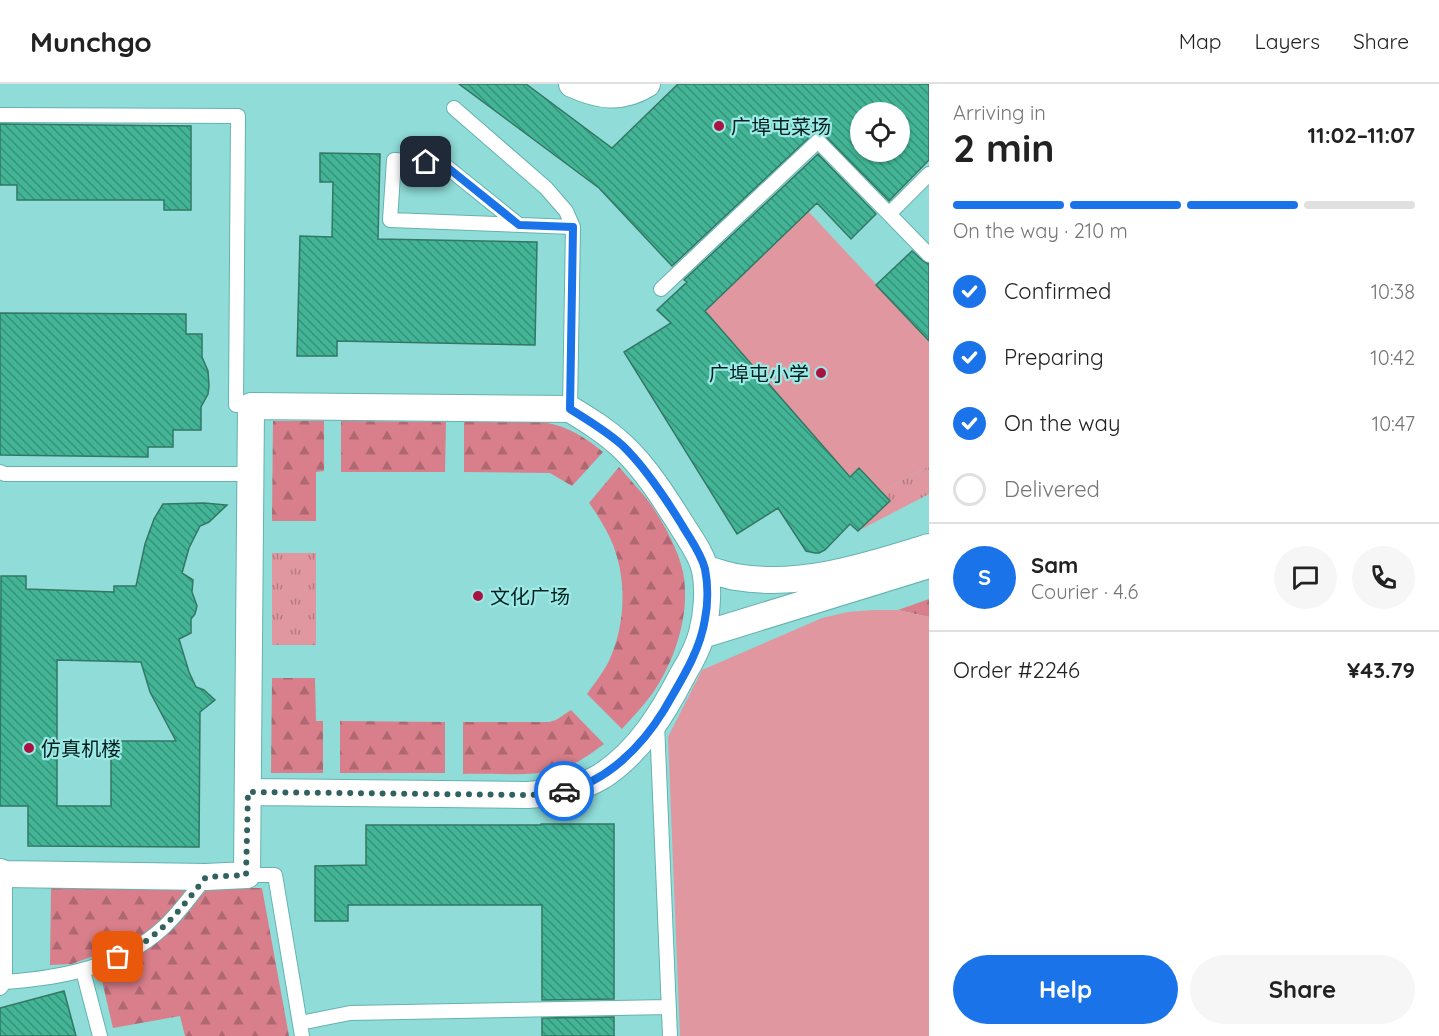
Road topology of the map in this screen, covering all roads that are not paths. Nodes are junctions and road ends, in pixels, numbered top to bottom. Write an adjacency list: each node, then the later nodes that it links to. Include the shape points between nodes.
1 (572, 84): 2 (street, via 613,95 626,94)
2 (647, 84)
3 (454, 108): 8 (lane, via 546,188 566,211)
4 (0, 115): 11 (lane, via 238,116 236,405)
5 (929, 174): 6 (lane)
6 (889, 214): 9 (lane); 10 (lane, via 818,141)
7 (519, 225): 7 (lane, via 390,220 394,160 442,163); 8 (lane)
8 (573, 227): 12 (lane)
9 (929, 255)
10 (661, 289)
11 (251, 406): 12 (street); 14 (street)
12 (570, 409): 17 (street, via 616,440 642,469 677,517)
13 (0, 472): 14 (lane)
14 (250, 474): 20 (street)
15 (929, 547): 17 (street, via 876,564 805,578 736,577)
16 (929, 565): 18 (street)
17 (705, 569): 18 (street)
18 (702, 635): 19 (street)
19 (657, 721): 20 (street, via 602,776 551,794); 26 (lane)
20 (248, 792): 22 (street)
21 (3, 873): 23 (street); 25 (lane)
22 (246, 875): 23 (street); 27 (lane, via 275,875)
23 (206, 877): 24 (lane, via 156,934 131,951)
24 (83, 971): 25 (lane); 28 (lane)
25 (2, 985)
26 (668, 1007): 27 (lane, via 350,1013); 29 (lane)
27 (301, 1030)
28 (100, 1036)
29 (670, 1036)

